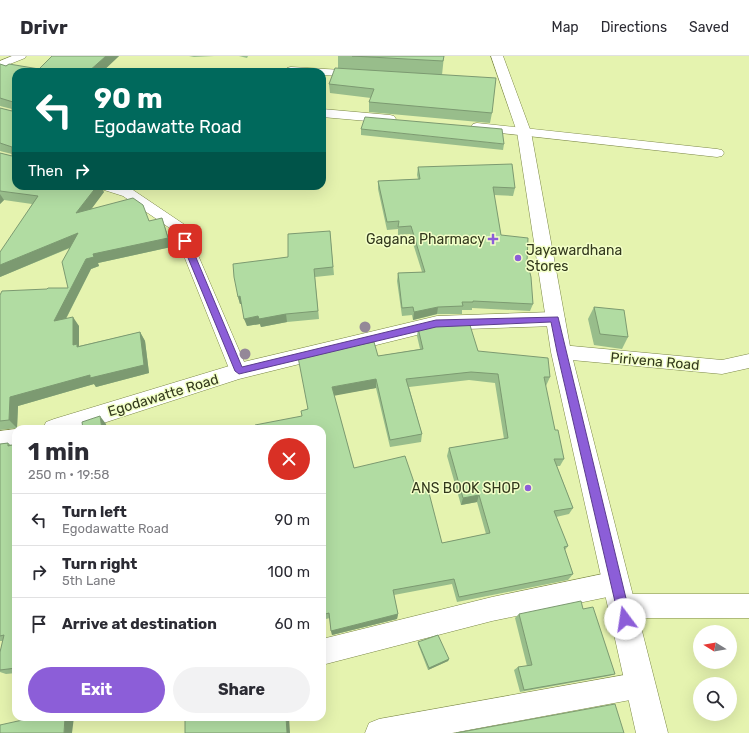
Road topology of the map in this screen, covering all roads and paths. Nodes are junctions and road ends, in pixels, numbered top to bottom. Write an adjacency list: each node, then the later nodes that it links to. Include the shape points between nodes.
1 (21, 56): 3 (street)
2 (497, 56): 9 (main road, via 499,83)
3 (0, 65)
4 (326, 72): 5 (street)
5 (368, 75)
6 (326, 113): 7 (street)
7 (400, 120)
8 (462, 126): 9 (street)
9 (524, 132): 10 (street); 12 (main road)
10 (717, 153)
11 (130, 190): 15 (street, via 180,228)
12 (555, 319): 13 (main road); 15 (main road, Egodawatte Road, via 436,324)
13 (561, 352): 14 (street, Pirivena Road, via 722,367); 19 (main road)
14 (749, 361)
15 (239, 371): 16 (main road, Egodawatte Road)
16 (67, 425)
17 (12, 440): 18 (main road)
18 (0, 441)
19 (619, 595): 20 (street); 21 (street, via 492,609); 22 (main road)
20 (749, 606)
21 (326, 651)
22 (641, 685): 23 (street); 24 (main road)
23 (380, 733)
24 (652, 733)

